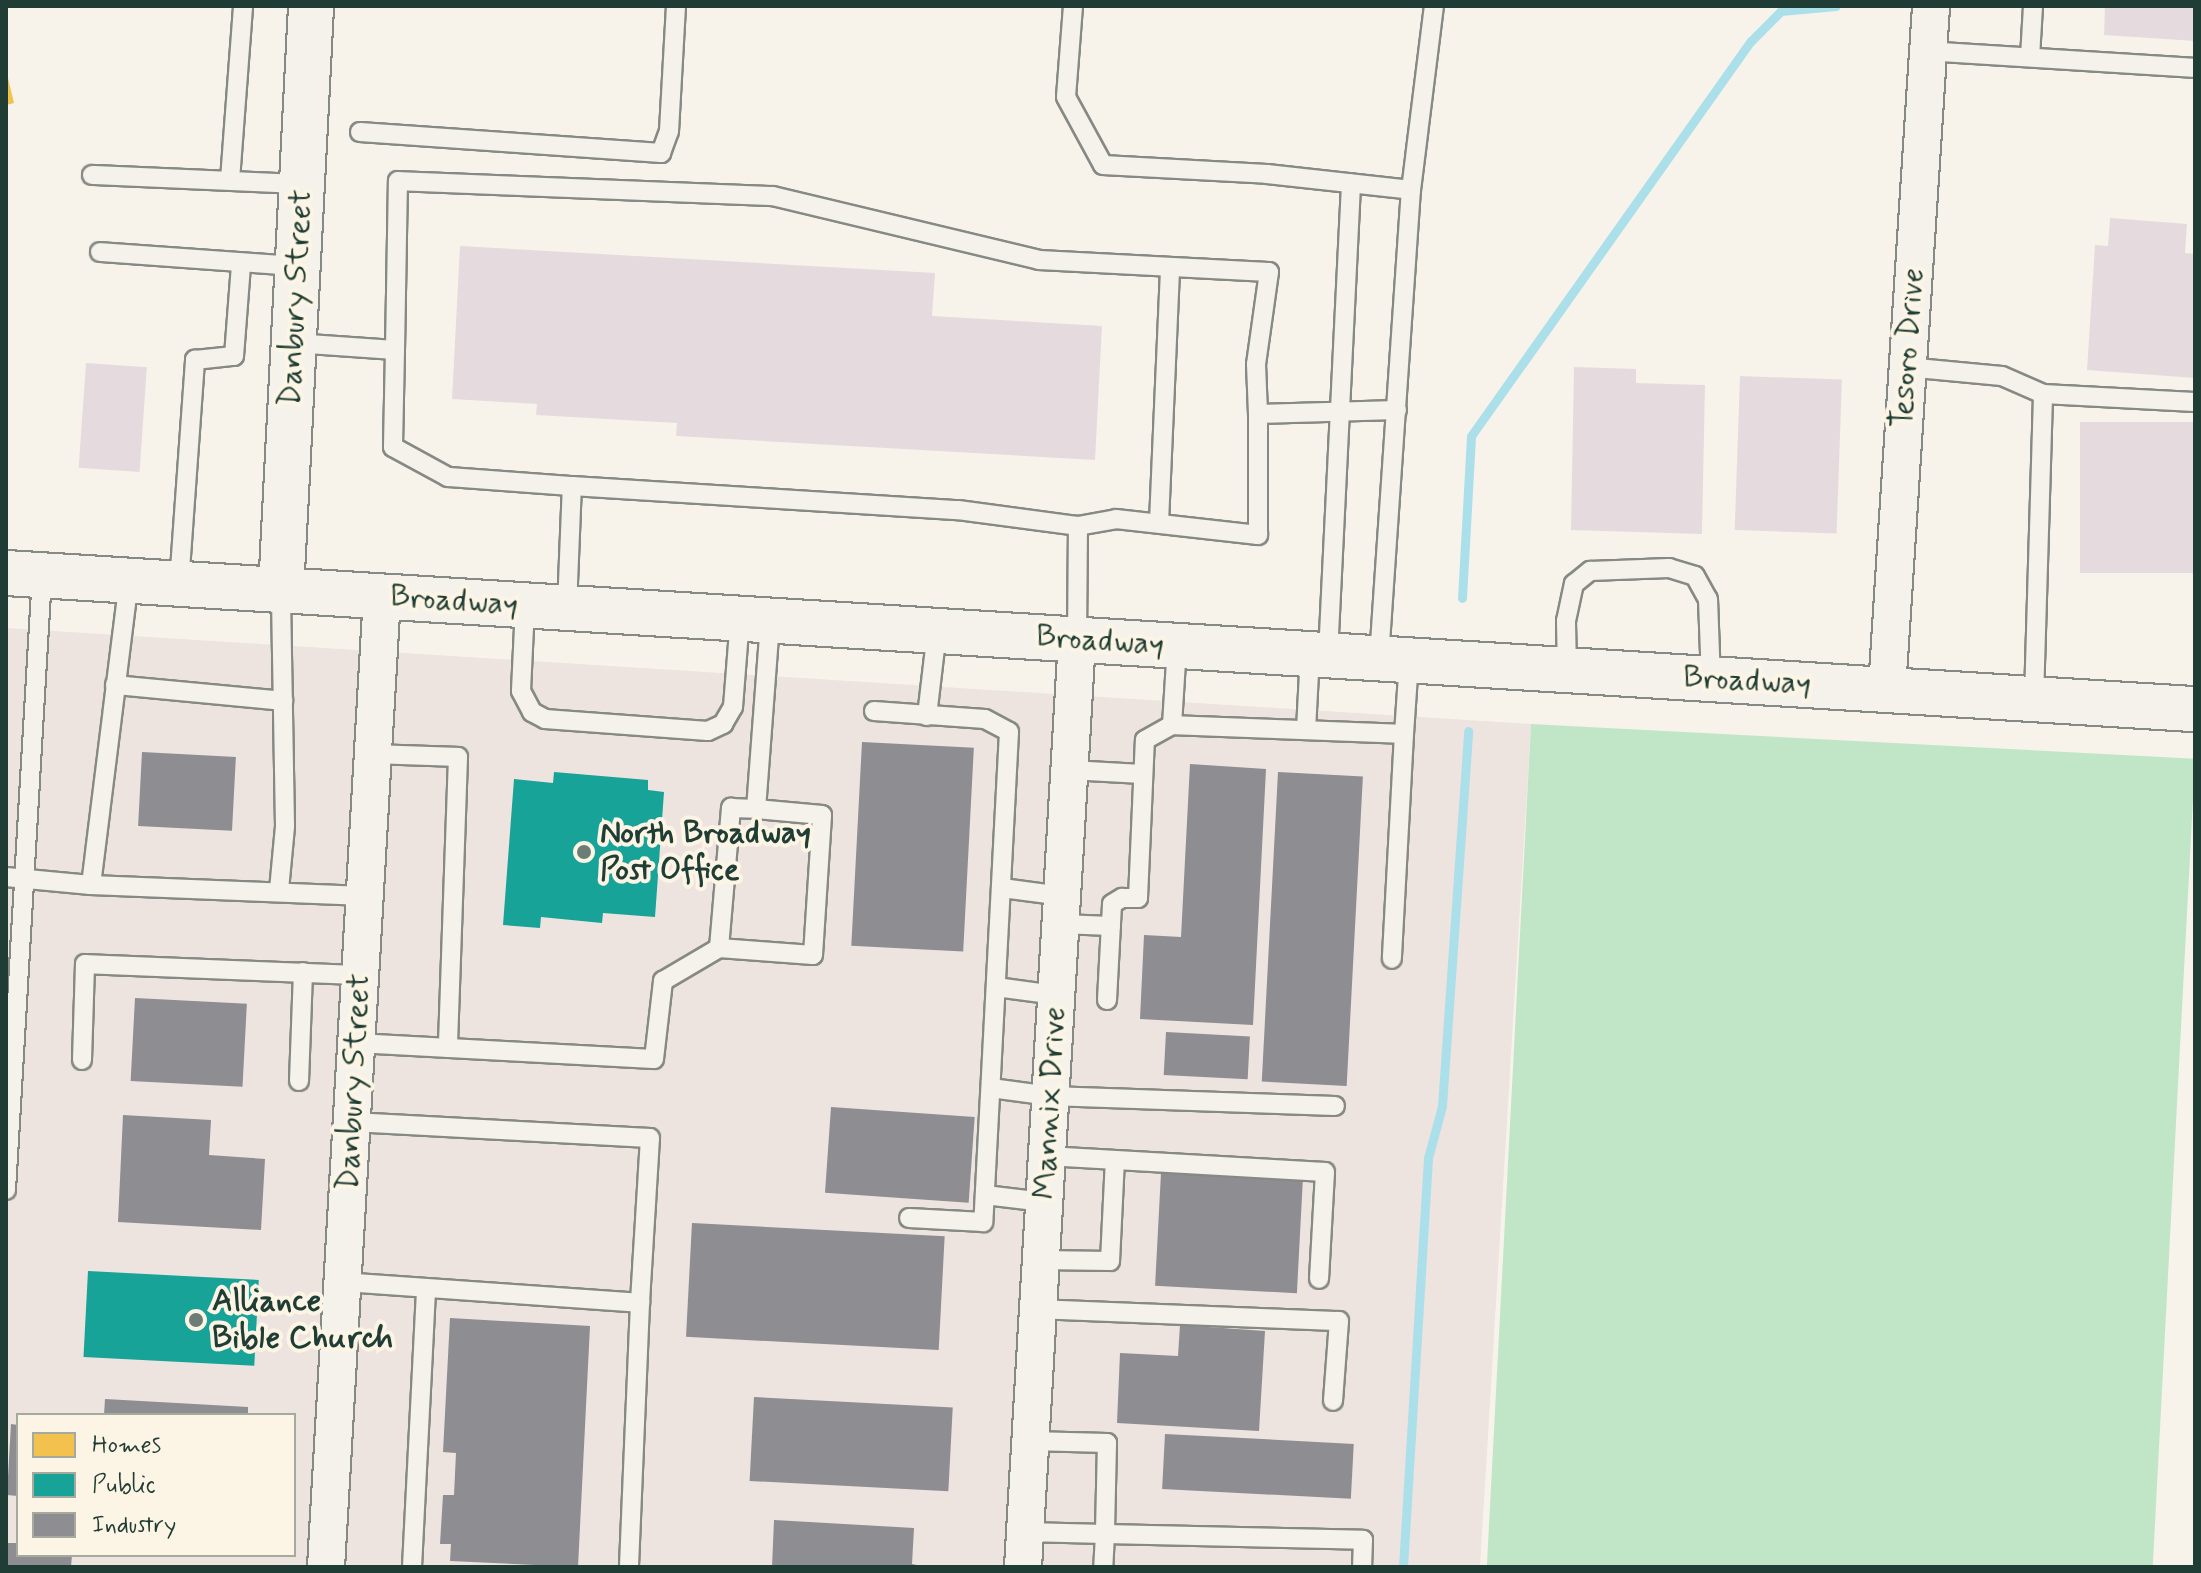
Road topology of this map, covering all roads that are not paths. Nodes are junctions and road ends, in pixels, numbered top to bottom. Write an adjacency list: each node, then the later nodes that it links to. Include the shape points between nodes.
1 (243, 6): 13 (lane)
2 (311, 6): 14 (main road, Danbury Street)
3 (676, 6): 11 (lane, via 669,131 661,153)
4 (1073, 6): 15 (lane, via 1066,97 1103,165)
5 (1434, 6): 16 (lane)
6 (1931, 6): 8 (street, Tesoro Drive)
7 (2033, 6): 9 (lane)
8 (1926, 51): 9 (lane); 23 (street, Tesoro Drive)
9 (2030, 57): 10 (lane)
10 (2195, 68)
11 (360, 132)
12 (92, 175): 13 (lane)
13 (230, 180): 14 (lane)
14 (302, 184): 19 (main road, Danbury Street)
15 (1351, 184): 16 (lane); 27 (lane)
16 (1411, 190): 26 (lane)
17 (100, 252): 18 (lane)
18 (241, 264): 19 (lane); 34 (lane, via 234,356 195,360)
19 (298, 266): 21 (main road, Danbury Street)
20 (1170, 267): 22 (lane, via 1039,260 773,196 398,181); 28 (lane, via 1269,272 1256,364); 30 (lane)
21 (294, 343): 22 (lane); 35 (main road, Danbury Street)
22 (395, 350): 29 (lane, via 393,447 448,477)
23 (1906, 367): 24 (lane, via 2002,376); 47 (street, Tesoro Drive)
24 (2043, 394): 25 (lane); 48 (lane)
25 (2195, 402)
26 (1397, 410): 27 (lane); 43 (lane)
27 (1340, 411): 28 (lane); 42 (lane)
28 (1258, 414): 30 (lane, via 1258,535)
29 (572, 486): 31 (lane, via 958,510); 37 (lane)
30 (1159, 522): 31 (lane, via 1116,519)
31 (1078, 526): 40 (lane)
32 (24, 574): 33 (main road, Broadway); 60 (lane)
33 (129, 581): 34 (main road, Broadway); 46 (lane)
34 (179, 584): 35 (main road, Broadway)
35 (281, 591): 36 (main road, Broadway); 50 (lane)
36 (382, 597): 37 (main road, Broadway); 56 (street, Danbury Street)
37 (546, 607): 38 (main road, Broadway); 38 (lane, via 521,691 525,706 545,719 708,731 723,724 733,707)
38 (755, 620): 39 (main road, Broadway); 59 (lane)
39 (937, 631): 40 (main road, Broadway); 52 (lane)
40 (1077, 640): 41 (main road, Broadway); 57 (street, Mannix Drive)
41 (1177, 646): 42 (main road, Broadway); 53 (lane)
42 (1319, 655): 43 (main road, Broadway); 54 (lane)
43 (1394, 659): 44 (main road, Broadway); 55 (lane)
44 (1567, 670): 45 (main road, Broadway); 45 (lane, via 1566,621 1574,584 1590,571 1669,568 1695,576 1708,599)
45 (1711, 679): 47 (main road, Broadway)
46 (115, 685): 50 (lane); 61 (lane)
47 (1887, 689): 48 (main road, Broadway)
48 (2034, 699): 49 (main road, Broadway)
49 (2195, 709)
50 (283, 710): 63 (lane, via 285,826)
51 (874, 711): 52 (lane)
52 (927, 716): 62 (lane, via 985,719 1009,732)
53 (1172, 725): 54 (lane); 58 (lane, via 1145,740)
54 (1306, 730): 55 (lane)
55 (1404, 734): 68 (lane)
56 (373, 754): 64 (street, Danbury Street); 75 (lane, via 458,757)
57 (1070, 770): 58 (lane); 65 (street, Mannix Drive)
58 (1142, 774): 66 (lane, via 1138,898 1112,904)
59 (756, 809): 67 (lane, via 731,808); 67 (lane, via 822,815 813,955)
60 (15, 878): 61 (lane); 84 (lane)
61 (91, 885): 63 (lane)
62 (1002, 888): 65 (lane); 71 (lane)
63 (279, 890): 64 (lane)
64 (365, 896): 70 (street, Danbury Street)
65 (1062, 910): 66 (lane); 72 (street, Mannix Drive)
66 (1111, 926): 73 (lane)
67 (719, 948): 75 (lane, via 663,981 654,1059)
68 (1392, 959)
69 (303, 972): 70 (lane); 76 (lane, via 85,964); 77 (lane)
70 (360, 975): 74 (street, Danbury Street)
71 (996, 987): 72 (lane); 78 (lane)
72 (1056, 995): 79 (street, Mannix Drive)
73 (1107, 1000)
74 (356, 1043): 75 (lane); 81 (street, Danbury Street)
75 (448, 1048)
76 (82, 1060)
77 (299, 1081)
78 (991, 1088): 79 (lane); 85 (lane)
79 (1050, 1096): 80 (lane); 82 (street, Mannix Drive)
80 (1335, 1106)
81 (352, 1122): 90 (street, Danbury Street); 92 (lane, via 650,1138)
82 (1047, 1156): 83 (lane); 86 (street, Mannix Drive)
83 (1115, 1160): 88 (lane, via 1110,1261); 89 (lane, via 1325,1172)
84 (6, 1190)
85 (985, 1195): 86 (lane); 87 (lane, via 983,1222)
86 (1044, 1202): 88 (street, Mannix Drive)
87 (909, 1218)
88 (1041, 1260): 93 (street, Mannix Drive)
89 (1319, 1279)
90 (343, 1282): 91 (lane); 98 (street, Danbury Street)
91 (426, 1288): 92 (lane); 99 (lane)
92 (640, 1303): 100 (lane)
93 (1038, 1309): 94 (lane, via 1339,1321); 95 (street, Mannix Drive)
94 (1333, 1401)
95 (1030, 1441): 96 (lane, via 1107,1443); 97 (street, Mannix Drive)
96 (1105, 1534): 97 (lane); 101 (lane); 102 (lane, via 1363,1540)
97 (1024, 1549)
98 (326, 1567)
99 (412, 1567)
100 (629, 1567)
101 (1103, 1567)
102 (1362, 1567)

